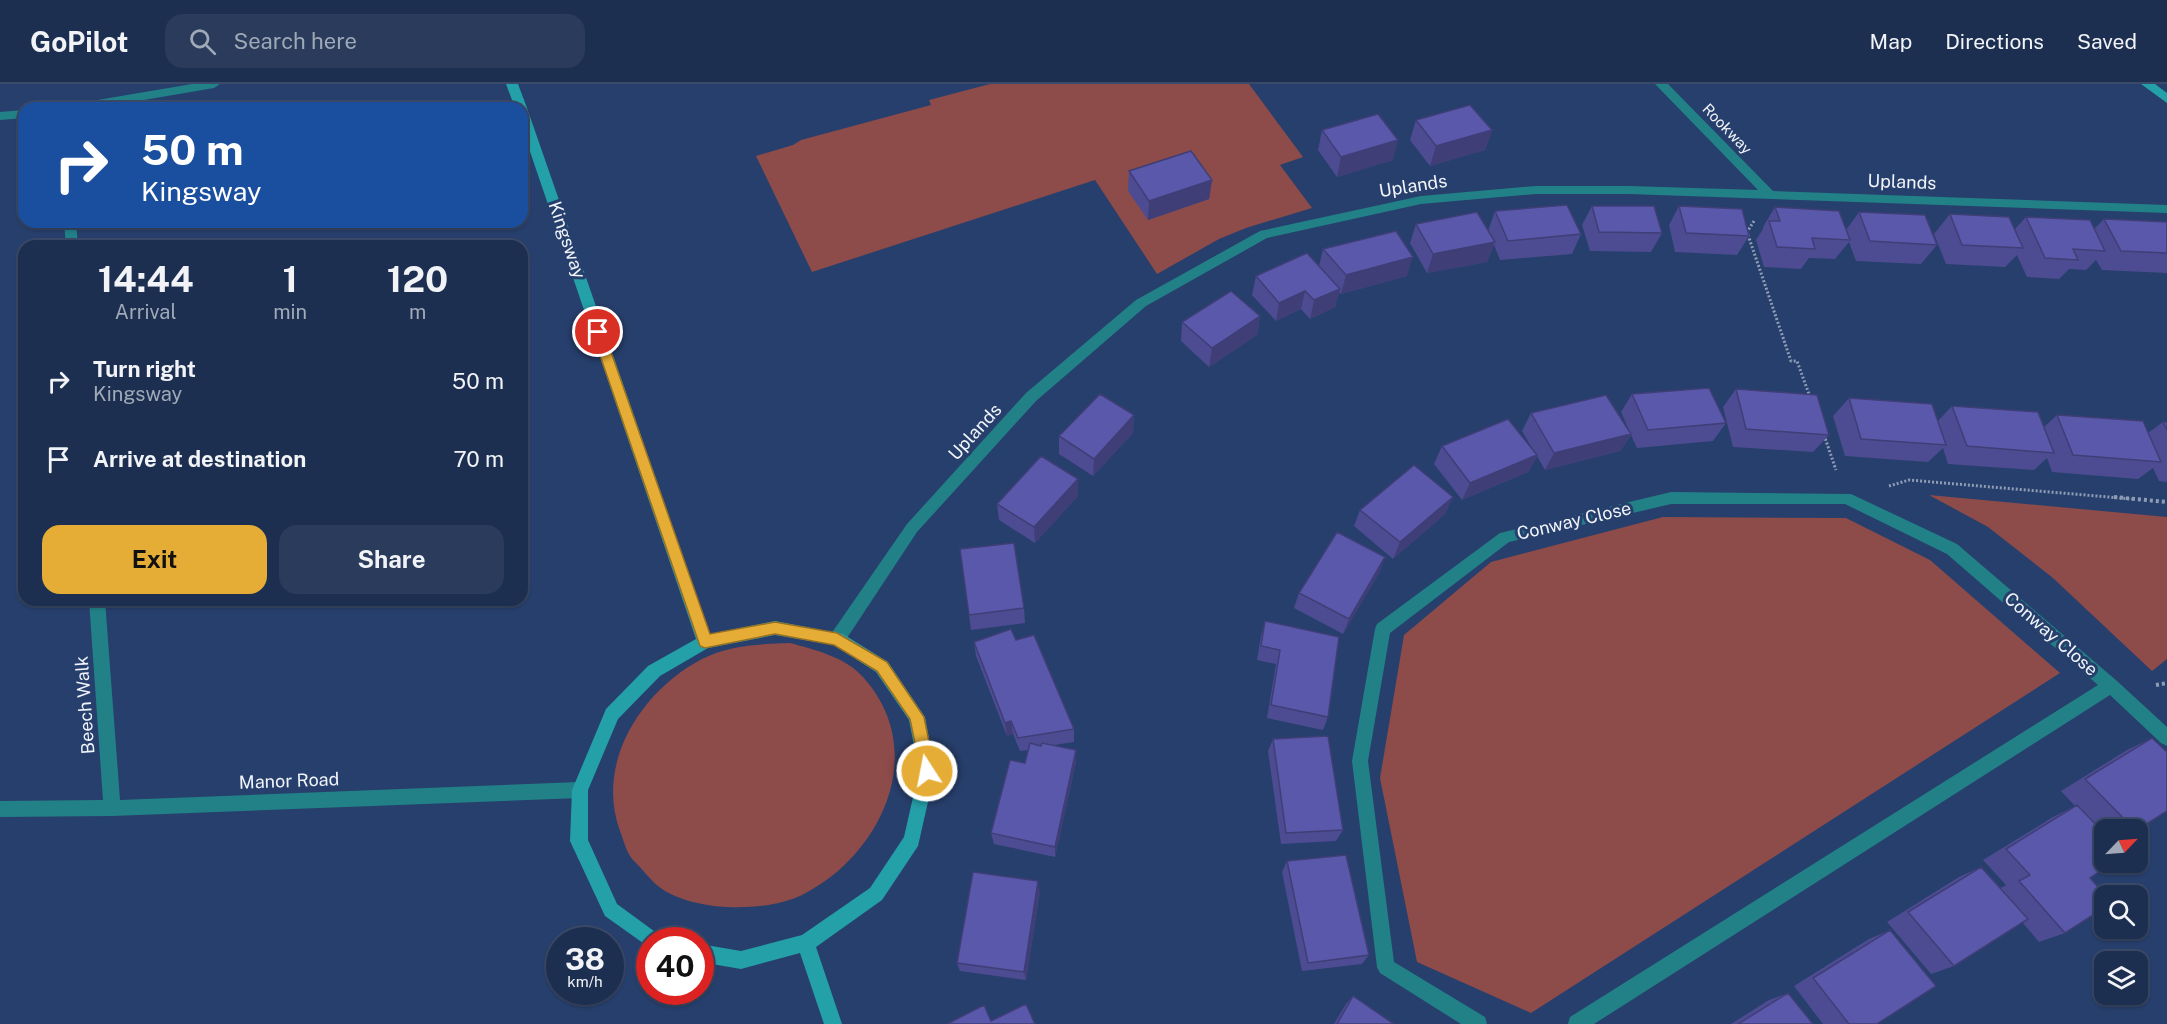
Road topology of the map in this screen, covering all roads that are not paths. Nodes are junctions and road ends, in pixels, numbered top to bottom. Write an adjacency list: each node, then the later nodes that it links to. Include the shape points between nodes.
1 (214, 84): 6 (street)
2 (513, 84): 7 (street, Kingsway)
3 (1661, 84): 11 (street, Rookway)
4 (2147, 84): 5 (street)
5 (2167, 99)
6 (109, 102)
7 (519, 102)
8 (18, 114): 9 (street)
9 (0, 116)
10 (528, 130): 15 (street, Kingsway)
11 (1771, 196): 12 (street, Uplands); 14 (street, Uplands, via 1536,190 1421,200 1264,234 1141,303 1031,398 912,528)
12 (2167, 209)
13 (97, 606): 19 (street, Beech Walk)
14 (837, 639): 15 (street, via 775,628); 22 (street, via 882,667 917,717 927,771 912,840 876,894)
15 (705, 642): 18 (street, via 654,670 612,714)
16 (2111, 686): 17 (street, Conway Close); 25 (street, Conway Close, via 1952,549 1846,498 1671,498 1505,537 1383,629 1360,760 1386,967); 26 (street, Conway Close)
17 (2167, 738)
18 (580, 790): 19 (street, Manor Road); 21 (street, via 579,841 611,910)
19 (112, 808): 20 (street, Manor Road)
20 (0, 809)
21 (636, 928)
22 (806, 943): 23 (street, via 741,960); 24 (street)
23 (714, 955)
24 (833, 1024)
25 (1478, 1024)
26 (1577, 1024)

